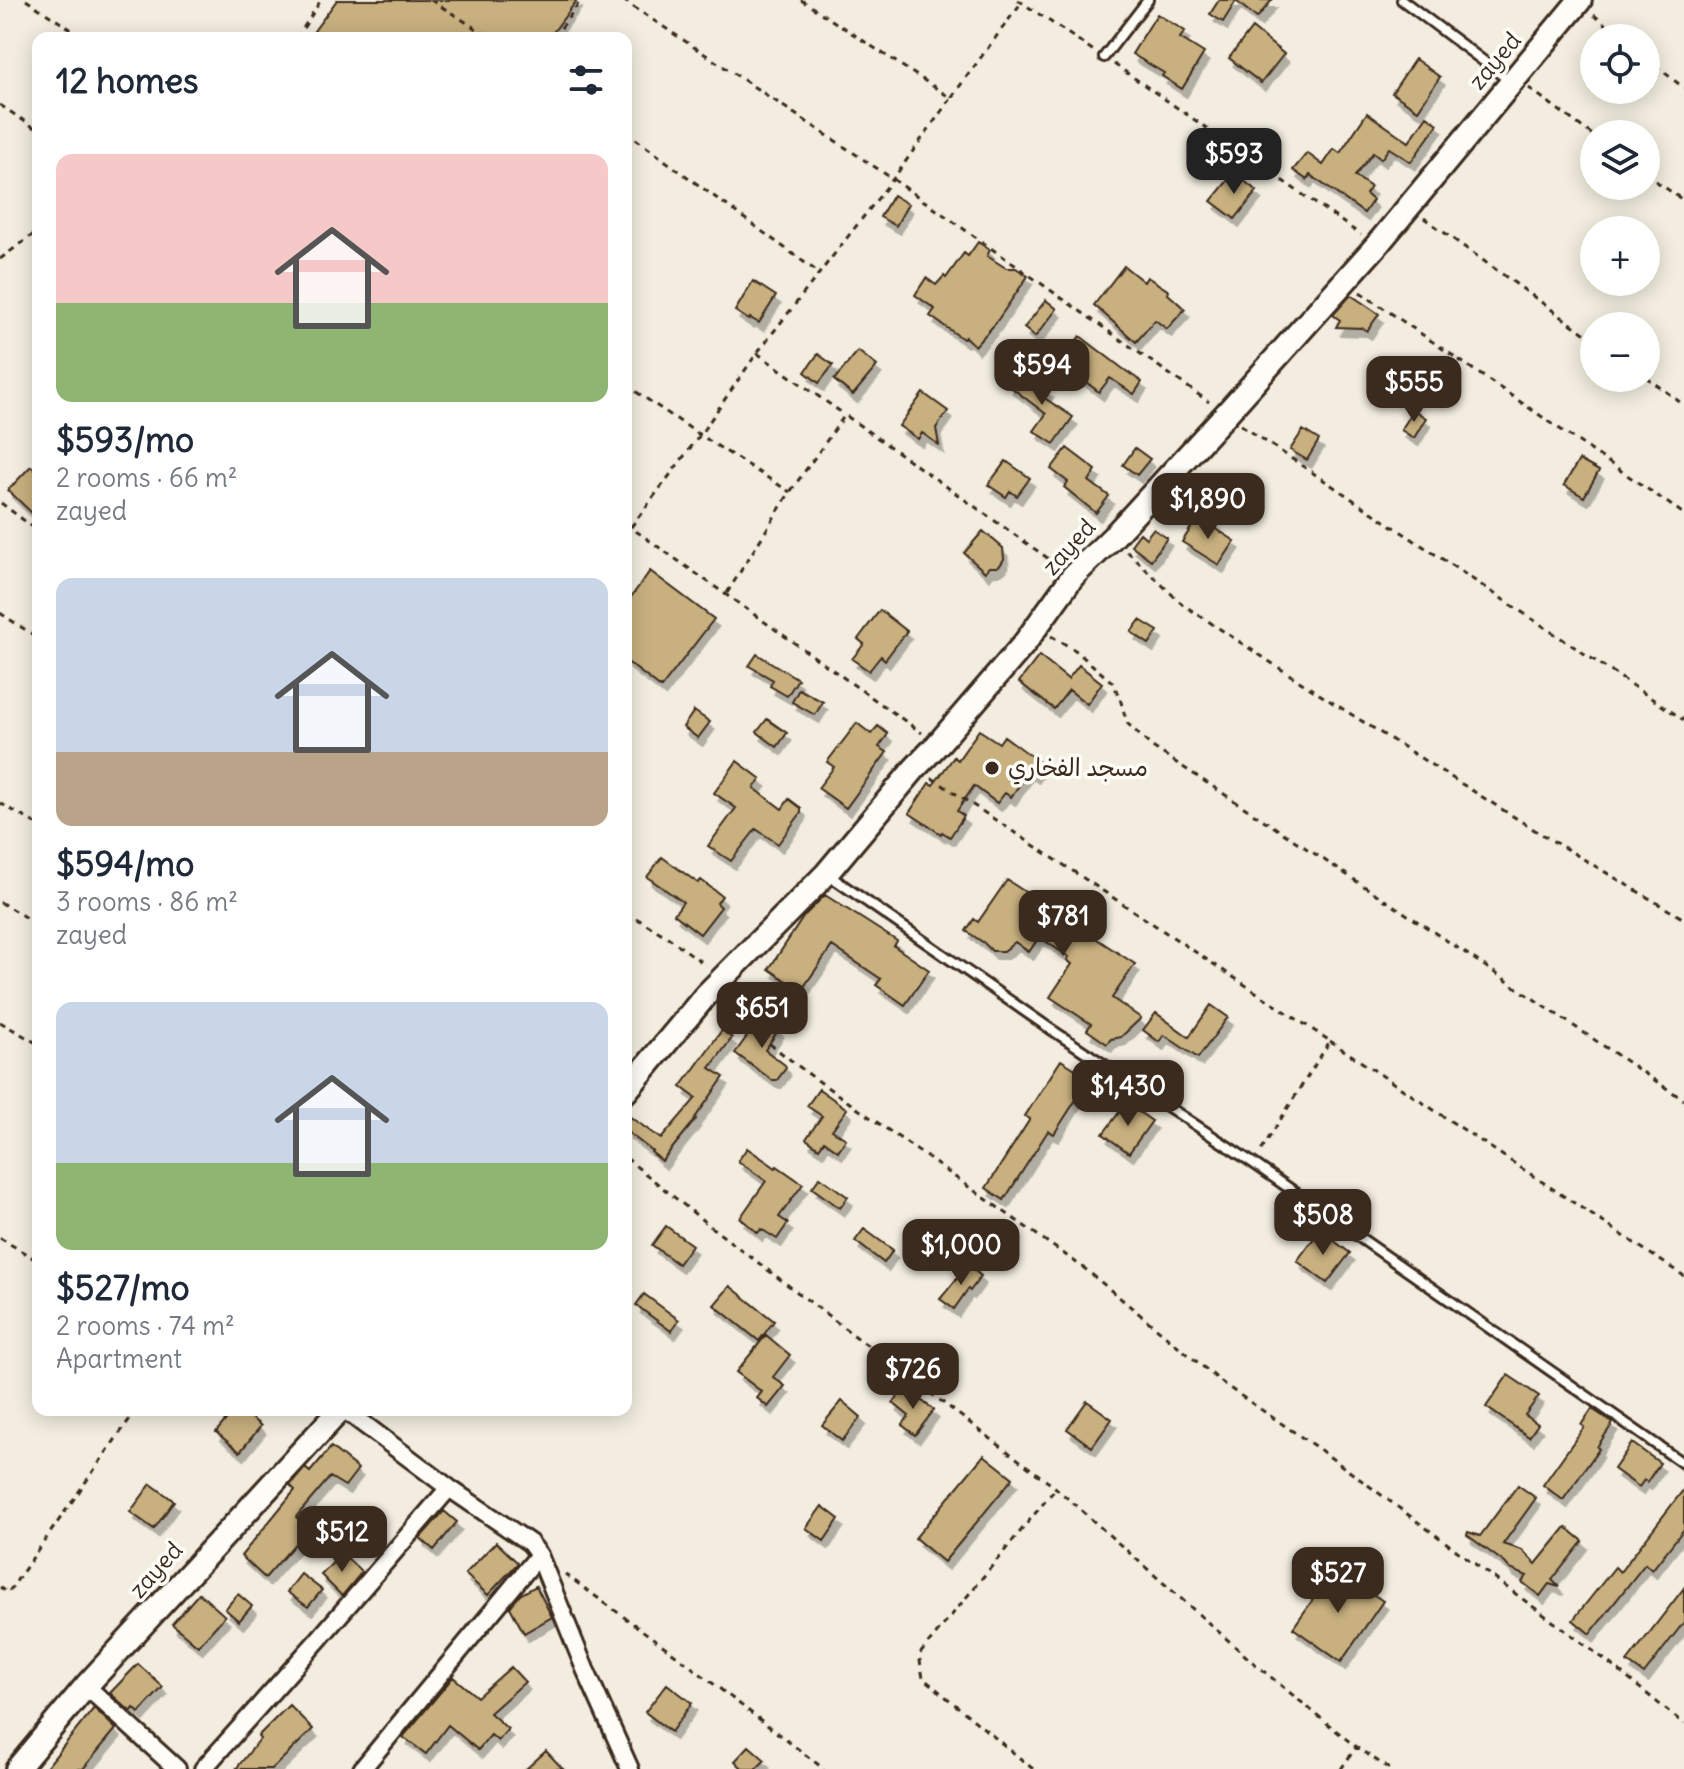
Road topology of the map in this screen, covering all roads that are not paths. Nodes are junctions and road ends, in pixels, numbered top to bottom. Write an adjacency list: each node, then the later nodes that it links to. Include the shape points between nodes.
1 (1148, 0): 4 (lane)
2 (1402, 0): 5 (lane)
3 (1579, 1): 5 (street, zayed)
4 (1104, 57)
5 (1513, 80): 6 (street, zayed, via 1377,245 1073,576 1037,629)
6 (826, 874): 7 (street, zayed, via 714,986); 10 (lane)
7 (632, 1084)
8 (336, 1416): 13 (street, zayed)
9 (350, 1416): 11 (street)
10 (1684, 1464)
11 (449, 1488): 12 (street, via 530,1543); 16 (street)
12 (539, 1555): 17 (street); 18 (street)
13 (86, 1686): 14 (street, zayed); 15 (street)
14 (17, 1769)
15 (177, 1769)
16 (203, 1769)
17 (362, 1769)
18 (630, 1769)

